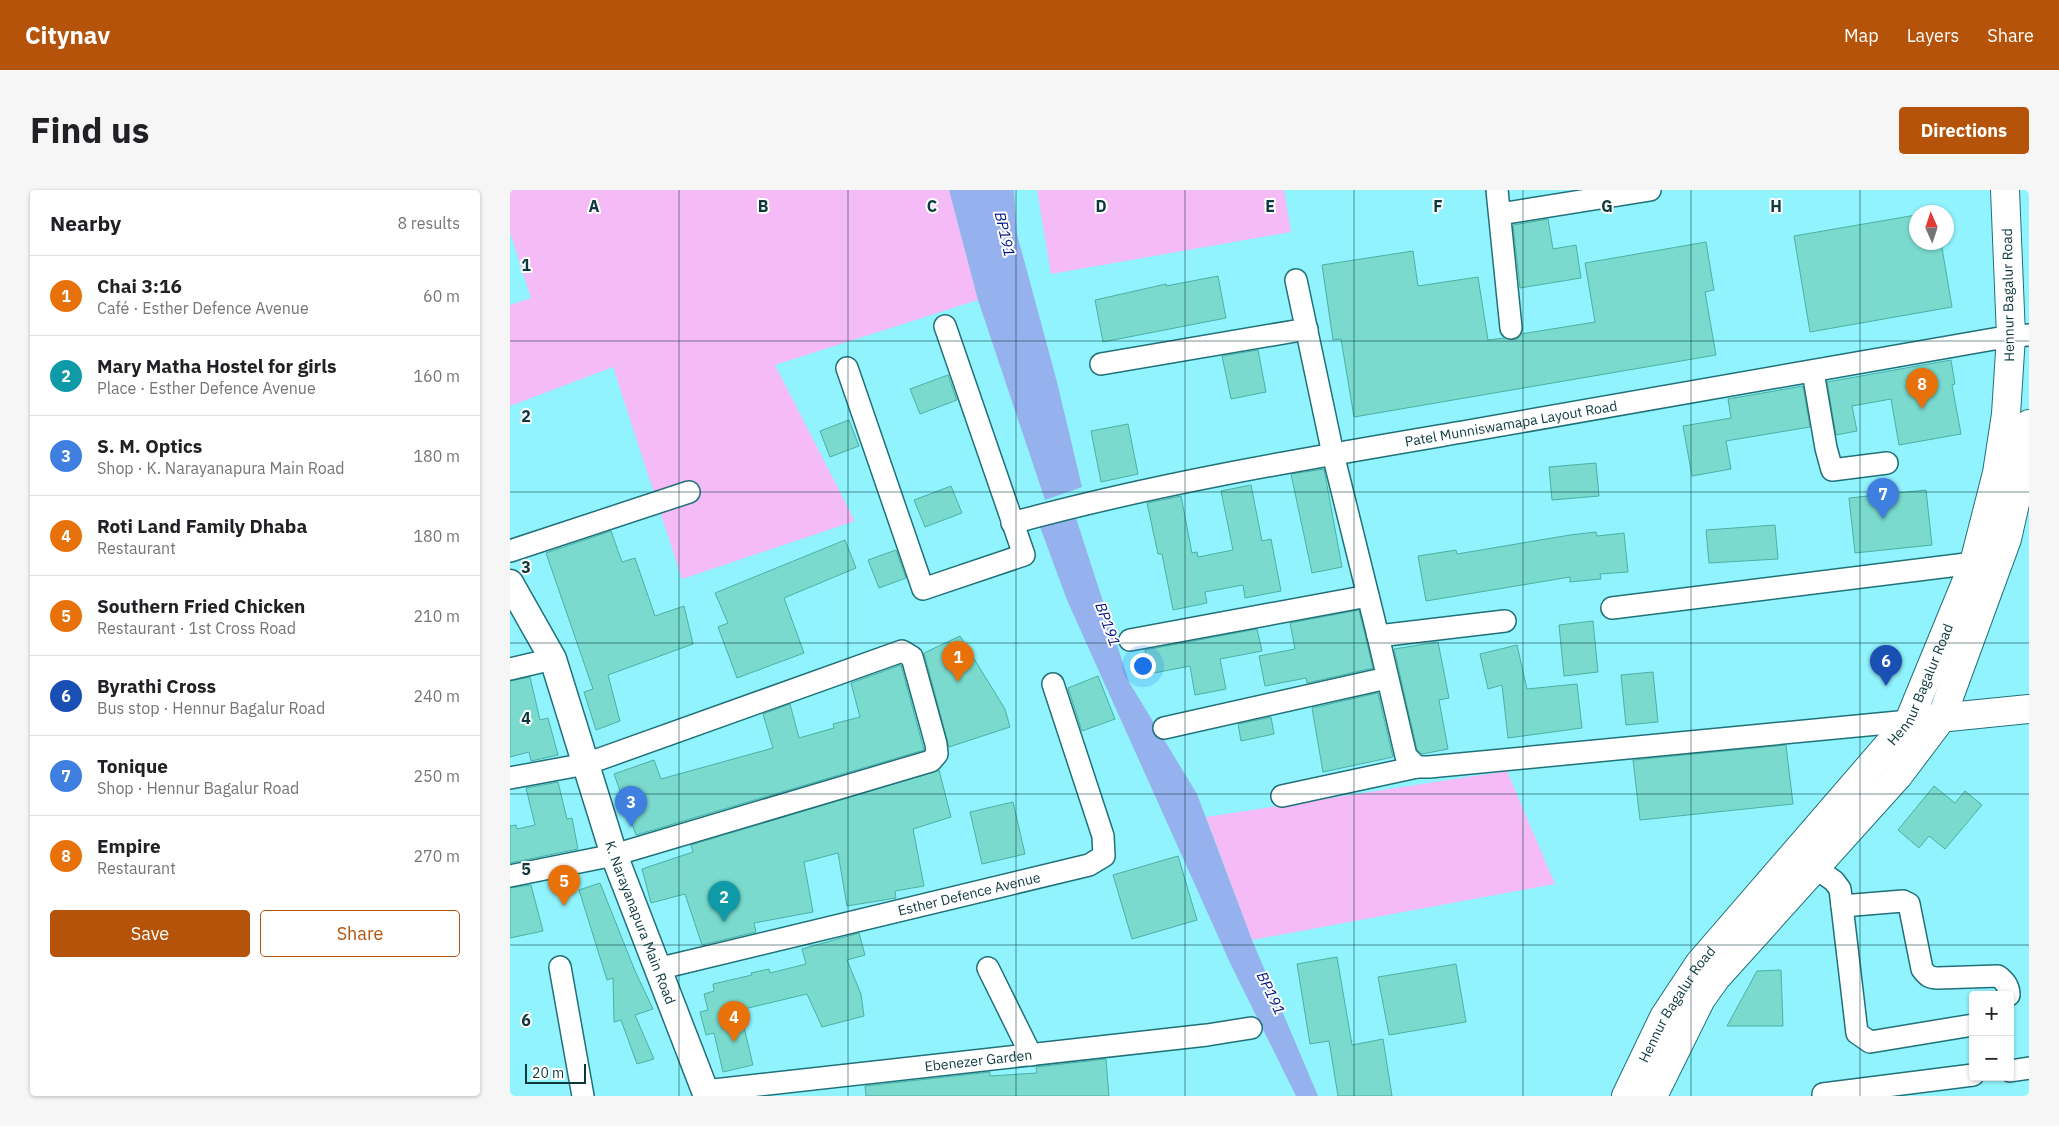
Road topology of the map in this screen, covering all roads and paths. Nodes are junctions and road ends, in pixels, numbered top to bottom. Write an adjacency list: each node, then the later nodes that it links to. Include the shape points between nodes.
1 (1497, 190): 4 (street)
2 (1650, 190): 4 (street)
3 (2005, 190): 9 (main road, Hennur Bagalur Road)
4 (1500, 214): 7 (street)
5 (1296, 280): 8 (street)
6 (945, 326): 17 (street)
7 (1511, 328)
8 (1307, 329): 10 (street); 14 (street)
9 (2020, 335): 12 (street, Patel Munniswamapa Layout Road); 19 (main road, Hennur Bagalur Road, via 1997,473)
10 (1101, 364)
11 (847, 368): 17 (street, via 924,589 1024,555)
12 (1813, 372): 14 (street, Patel Munniswamapa Layout Road); 15 (street, via 1832,470)
13 (2029, 424): 31 (main road, Hennur Bagalur Road, via 2027,450 2007,539)
14 (1333, 454): 17 (street, Patel Munniswamapa Layout Road, via 1091,502); 21 (street)
15 (1887, 463)
16 (690, 492): 18 (street)
17 (1012, 523)
18 (510, 551)
19 (1974, 563): 22 (street); 32 (main road, Hennur Bagalur Road)
20 (510, 583): 26 (street, K. Narayanapura Main Road)
21 (1368, 596): 24 (street); 25 (street)
22 (1612, 608)
23 (1505, 621): 24 (street)
24 (1378, 636): 28 (street)
25 (1130, 640)
26 (553, 660): 27 (street); 34 (street, K. Narayanapura Main Road)
27 (510, 669)
28 (1388, 678): 33 (street); 35 (street, via 1406,756)
29 (1053, 684): 44 (street, Esther Defence Avenue, via 1103,836 1104,856 1089,865)
30 (2029, 710): 31 (main road)
31 (1941, 719): 32 (main road); 39 (main road, Hennur Bagalur Road, via 1898,776)
32 (1909, 721): 35 (street); 39 (main road, Hennur Bagalur Road)
33 (1164, 728)
34 (586, 764): 36 (street); 38 (street, K. Narayanapura Main Road); 38 (street, via 889,654 902,651 912,657 936,744 937,754 931,761)
35 (1416, 767): 37 (street)
36 (510, 778)
37 (1282, 796)
38 (614, 855): 40 (street); 44 (street, K. Narayanapura Main Road)
39 (1804, 861): 41 (street, via 1834,881 1840,889); 55 (main road, Hennur Bagalur Road, via 1699,964 1664,1017); 56 (main road, Hennur Bagalur Road, via 1701,999)
40 (510, 876)
41 (1842, 906): 45 (street, via 1903,900 1909,904 1922,969 1926,974 1931,978 1998,976); 46 (street, via 1860,1037 1870,1042)
42 (560, 966): 54 (street)
43 (988, 968): 48 (street)
44 (657, 969): 52 (street, K. Narayanapura Main Road)
45 (2009, 991)
46 (1969, 1026)
47 (1251, 1028): 48 (street, Ebenezer Garden)
48 (1031, 1054): 52 (street, Ebenezer Garden)
49 (2029, 1068): 50 (street)
50 (2014, 1070)
51 (1969, 1076): 53 (street)
52 (706, 1094)
53 (1824, 1094)
54 (583, 1096)
55 (1626, 1096)
56 (1653, 1096)

